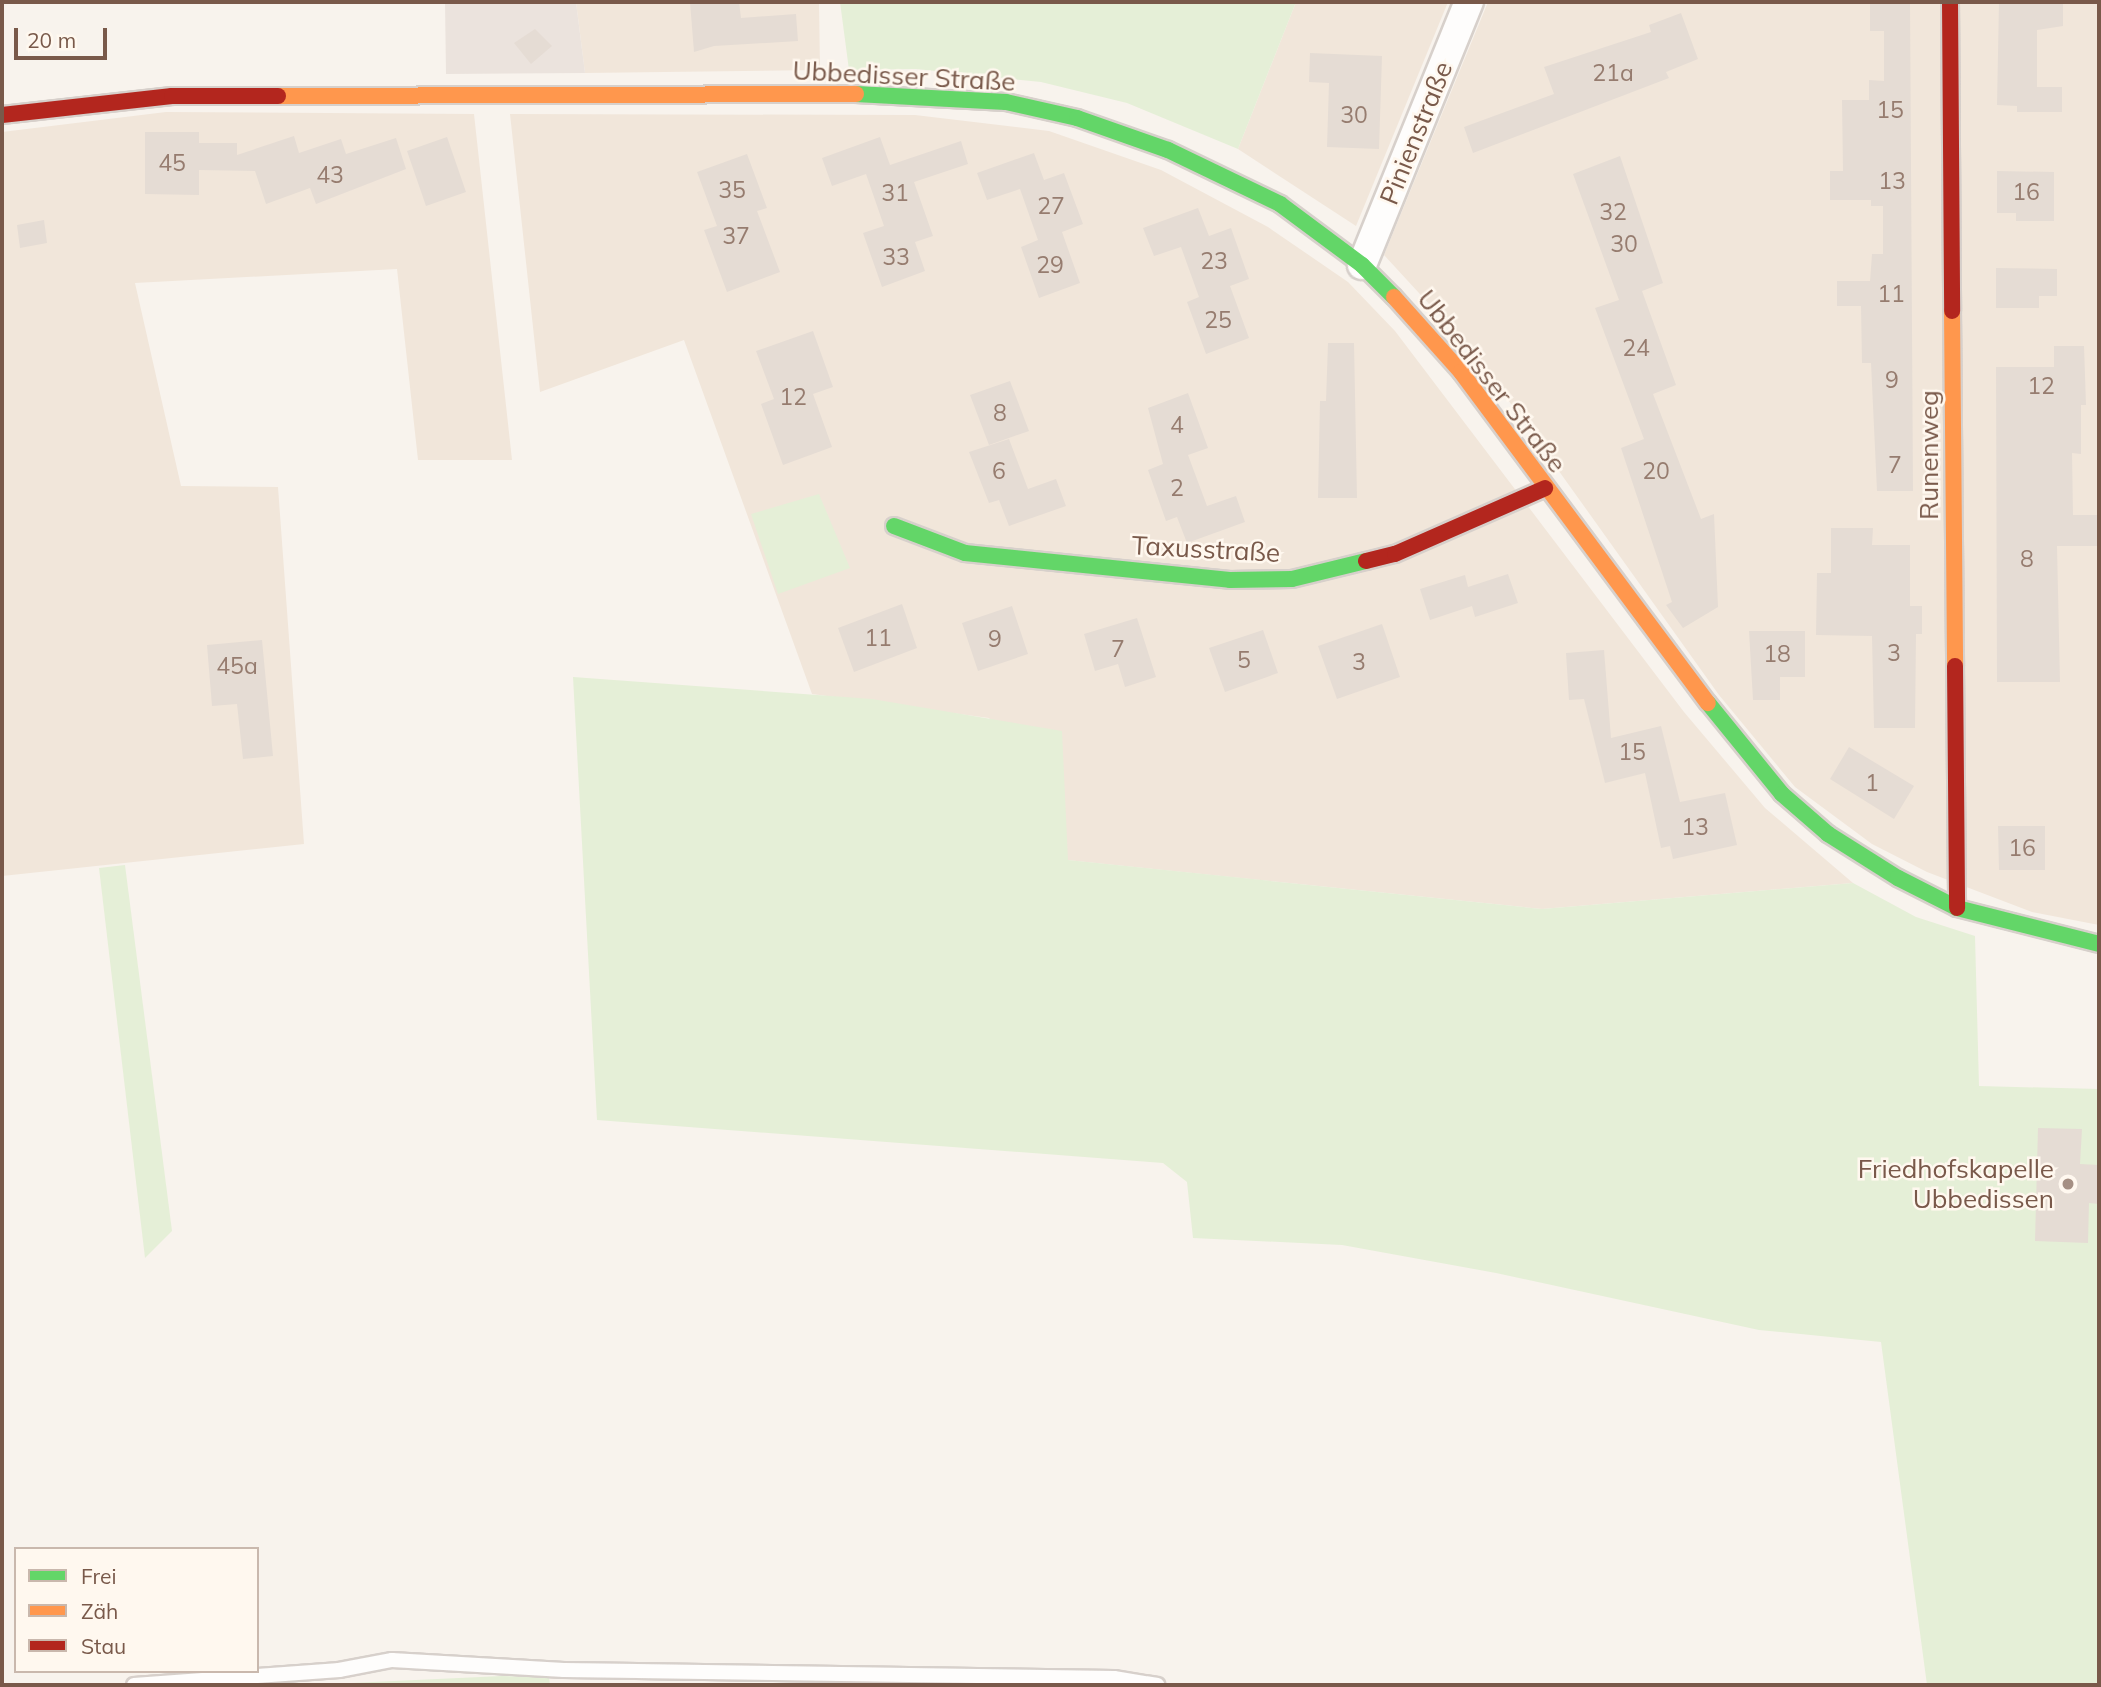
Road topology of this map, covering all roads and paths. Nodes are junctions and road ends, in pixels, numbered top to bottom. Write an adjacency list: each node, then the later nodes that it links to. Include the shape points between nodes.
1 (1469, 2): 4 (street, Pinienstraße)
2 (1950, 2): 7 (street, Runenweg)
3 (2, 115): 4 (street, Ubbedisser Straße, via 231,94 835,93 1006,102 1115,129 1224,175 1280,204)
4 (1362, 265): 5 (street, Ubbedisser Straße, via 1461,372)
5 (1545, 488): 6 (street, Taxusstraße, via 1382,558 1314,577 1281,579 1230,580 965,552); 7 (street, Ubbedisser Straße, via 1782,794 1828,834)
6 (894, 526)
7 (1957, 908): 8 (street, Ubbedisser Straße)
8 (2099, 944)
9 (134, 1685): 10 (lane, via 339,1670 392,1660 578,1670 1114,1678)
10 (1157, 1685)

